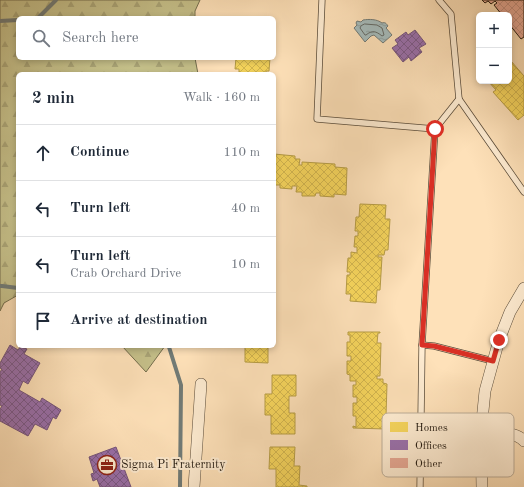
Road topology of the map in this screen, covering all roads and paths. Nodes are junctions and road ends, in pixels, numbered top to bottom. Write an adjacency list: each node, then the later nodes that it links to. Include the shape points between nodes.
1 (322, 0): 4 (lane, via 317,119)
2 (439, 0): 3 (lane, via 451,14)
3 (459, 98): 4 (lane); 5 (lane)
4 (435, 129): 7 (lane)
5 (524, 192)
6 (524, 288): 8 (street, via 510,312)
7 (422, 345): 8 (lane); 10 (lane)
8 (493, 361): 11 (street, via 485,391)
9 (201, 384): 16 (street)
10 (421, 413)
11 (483, 413)
12 (514, 435): 13 (street)
13 (524, 440)
14 (420, 477): 17 (lane)
15 (482, 477): 18 (street)
16 (194, 487)
17 (420, 487)
18 (482, 487)

